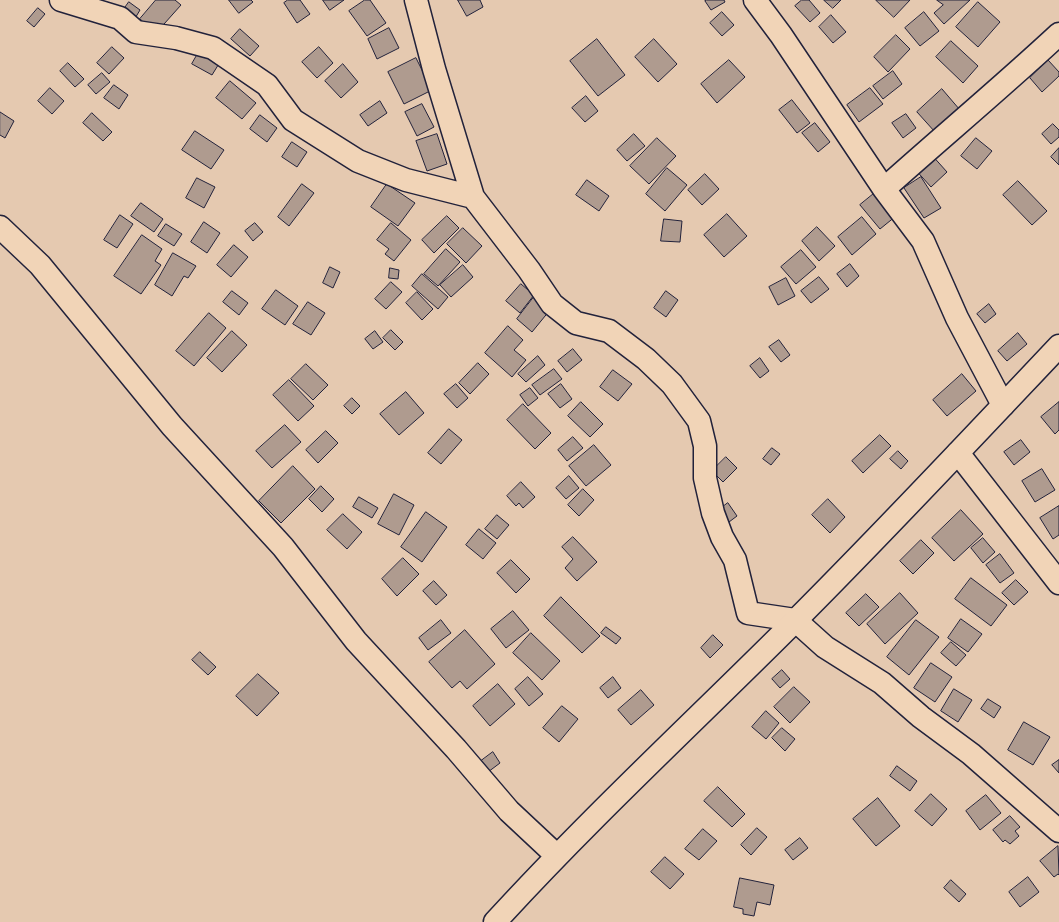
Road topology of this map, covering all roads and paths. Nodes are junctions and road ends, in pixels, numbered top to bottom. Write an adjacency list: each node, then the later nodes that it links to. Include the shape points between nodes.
1 (61, 0): 6 (street, via 120,18 136,32 176,38 213,48 267,86 293,120 351,157 406,180)
2 (416, 0): 6 (street)
3 (755, 0): 5 (street)
4 (1059, 34): 5 (street)
5 (884, 189): 9 (street, via 923,241 957,318)
6 (473, 197): 12 (street, via 530,270 552,304 576,322 609,331 672,384 699,421 705,446 705,478 713,513 735,560 748,613)
7 (0, 227): 14 (street, via 40,265 172,426 283,547 356,642 456,749 509,811)
8 (1059, 346): 9 (street)
9 (1003, 405): 10 (street)
10 (958, 453): 11 (street); 12 (street)
11 (1059, 583)
12 (795, 620): 13 (street, via 825,647 882,682 921,717 971,754); 14 (street)
13 (1059, 831)
14 (556, 855): 15 (street)
15 (495, 922)

